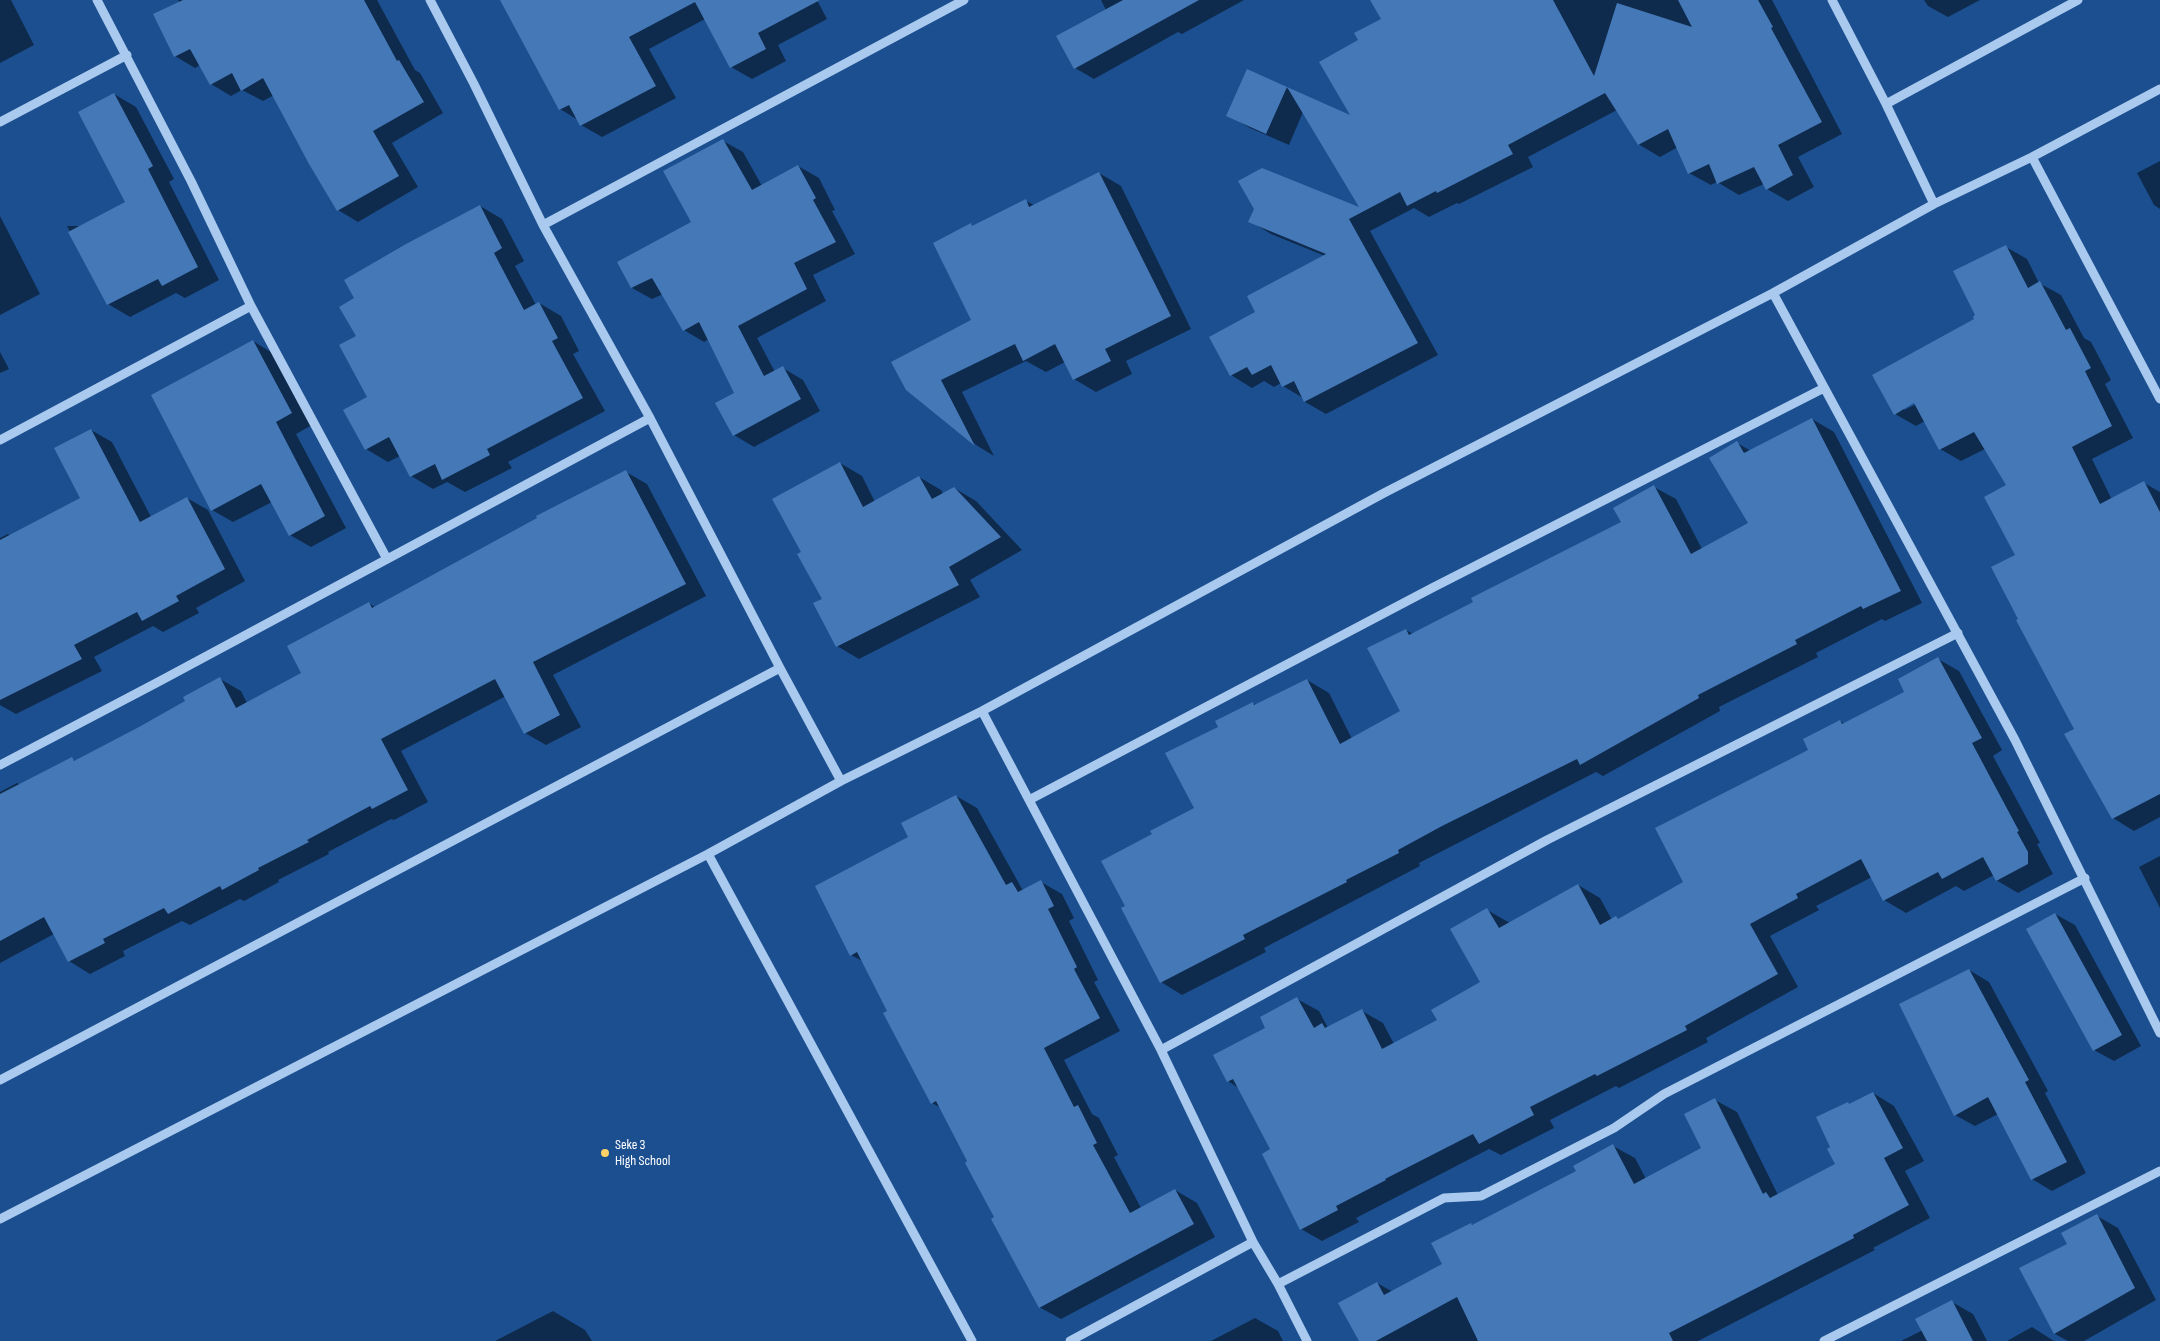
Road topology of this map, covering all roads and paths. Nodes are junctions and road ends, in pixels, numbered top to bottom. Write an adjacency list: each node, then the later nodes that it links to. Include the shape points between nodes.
1 (97, 0): 6 (street)
2 (430, 0): 12 (street)
3 (964, 0): 12 (street)
4 (1832, 0): 8 (street)
5 (2078, 0): 8 (street)
6 (127, 55): 9 (street); 14 (street)
7 (2160, 89): 10 (street)
8 (1886, 104): 11 (street)
9 (0, 122)
10 (2032, 157): 11 (street); 16 (street)
11 (1934, 204): 13 (street)
12 (543, 225): 17 (street)
13 (1773, 293): 15 (street); 22 (street, via 1384,493)
14 (251, 306): 18 (street); 19 (street)
15 (1824, 388): 20 (street); 25 (street, via 1432,588)
16 (2160, 399)
17 (650, 418): 19 (street); 21 (street)
18 (0, 440)
19 (387, 559): 23 (street)
20 (1958, 633): 27 (street); 29 (street, via 1547,840)
21 (780, 668): 24 (street); 30 (street)
22 (982, 711): 24 (street); 25 (street)
23 (0, 765)
24 (841, 782): 26 (street)
25 (1029, 800): 29 (street)
26 (708, 854): 32 (street); 35 (street)
27 (2085, 878): 28 (street); 34 (street, via 1664,1094 1614,1128 1481,1196 1444,1198)
28 (2160, 1033)
29 (1161, 1050): 33 (street)
30 (0, 1080)
31 (2160, 1171): 38 (street)
32 (0, 1219)
33 (1253, 1242): 34 (street); 36 (street)
34 (1278, 1284): 37 (street)
35 (972, 1341)
36 (1070, 1341)
37 (1307, 1341)
38 (1824, 1341)

